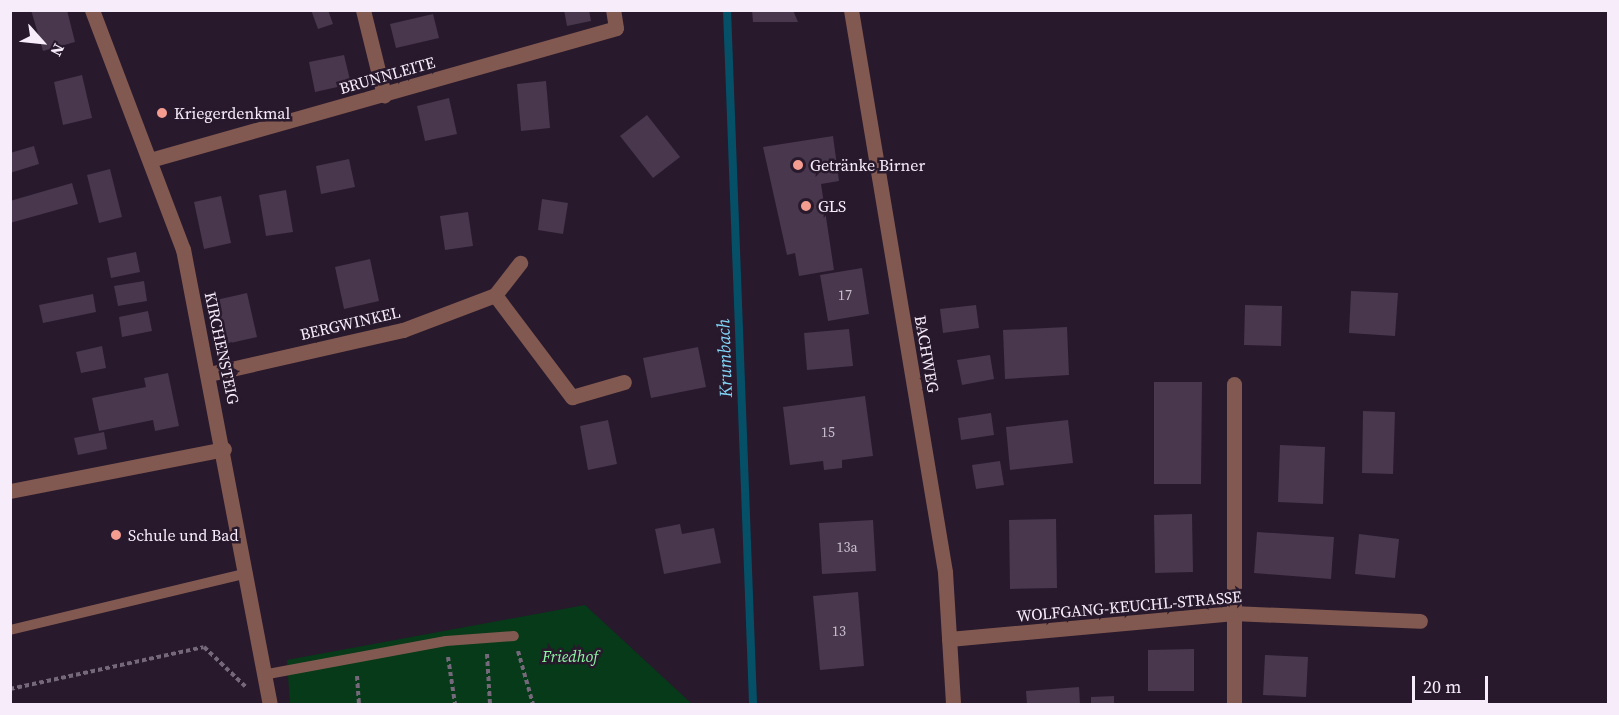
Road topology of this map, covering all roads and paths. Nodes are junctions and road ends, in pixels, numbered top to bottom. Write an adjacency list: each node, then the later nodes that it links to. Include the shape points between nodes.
1 (92, 10): 6 (street, KIRCHENSTEIG)
2 (363, 10): 5 (street)
3 (613, 10): 5 (street, BRUNNLEITE, via 616,28)
4 (850, 10): 20 (street, BACHWEG, via 945,572)
5 (384, 95): 6 (street, BRUNNLEITE)
6 (150, 160): 9 (street, KIRCHENSTEIG, via 183,249)
7 (520, 263): 8 (street)
8 (495, 295): 9 (street, BERGWINKEL, via 403,330); 10 (street, via 572,397)
9 (209, 374): 12 (street, KIRCHENSTEIG)
10 (624, 382)
11 (1234, 384): 15 (street)
12 (224, 449): 13 (street); 14 (street, KIRCHENSTEIG)
13 (10, 491)
14 (247, 573): 17 (lane); 22 (street, KIRCHENSTEIG)
15 (1232, 613): 16 (street, WOLFGANG-KEUCHL-STRASSE); 20 (street, WOLFGANG-KEUCHL-STRASSE); 32 (street)
16 (1420, 621)
17 (10, 630)
18 (514, 636): 19 (lane); 30 (path)
19 (486, 638): 21 (lane); 29 (path)
20 (949, 639): 31 (street, BACHWEG)
21 (446, 641): 22 (lane); 28 (path)
22 (268, 674): 26 (street, KIRCHENSTEIG)
23 (10, 689): 25 (path, via 204,647 247,688)
24 (358, 689): 27 (path)
25 (247, 696)
26 (270, 705)
27 (359, 705)
28 (455, 705)
29 (490, 705)
30 (533, 705)
31 (953, 705)
32 (1234, 705)

